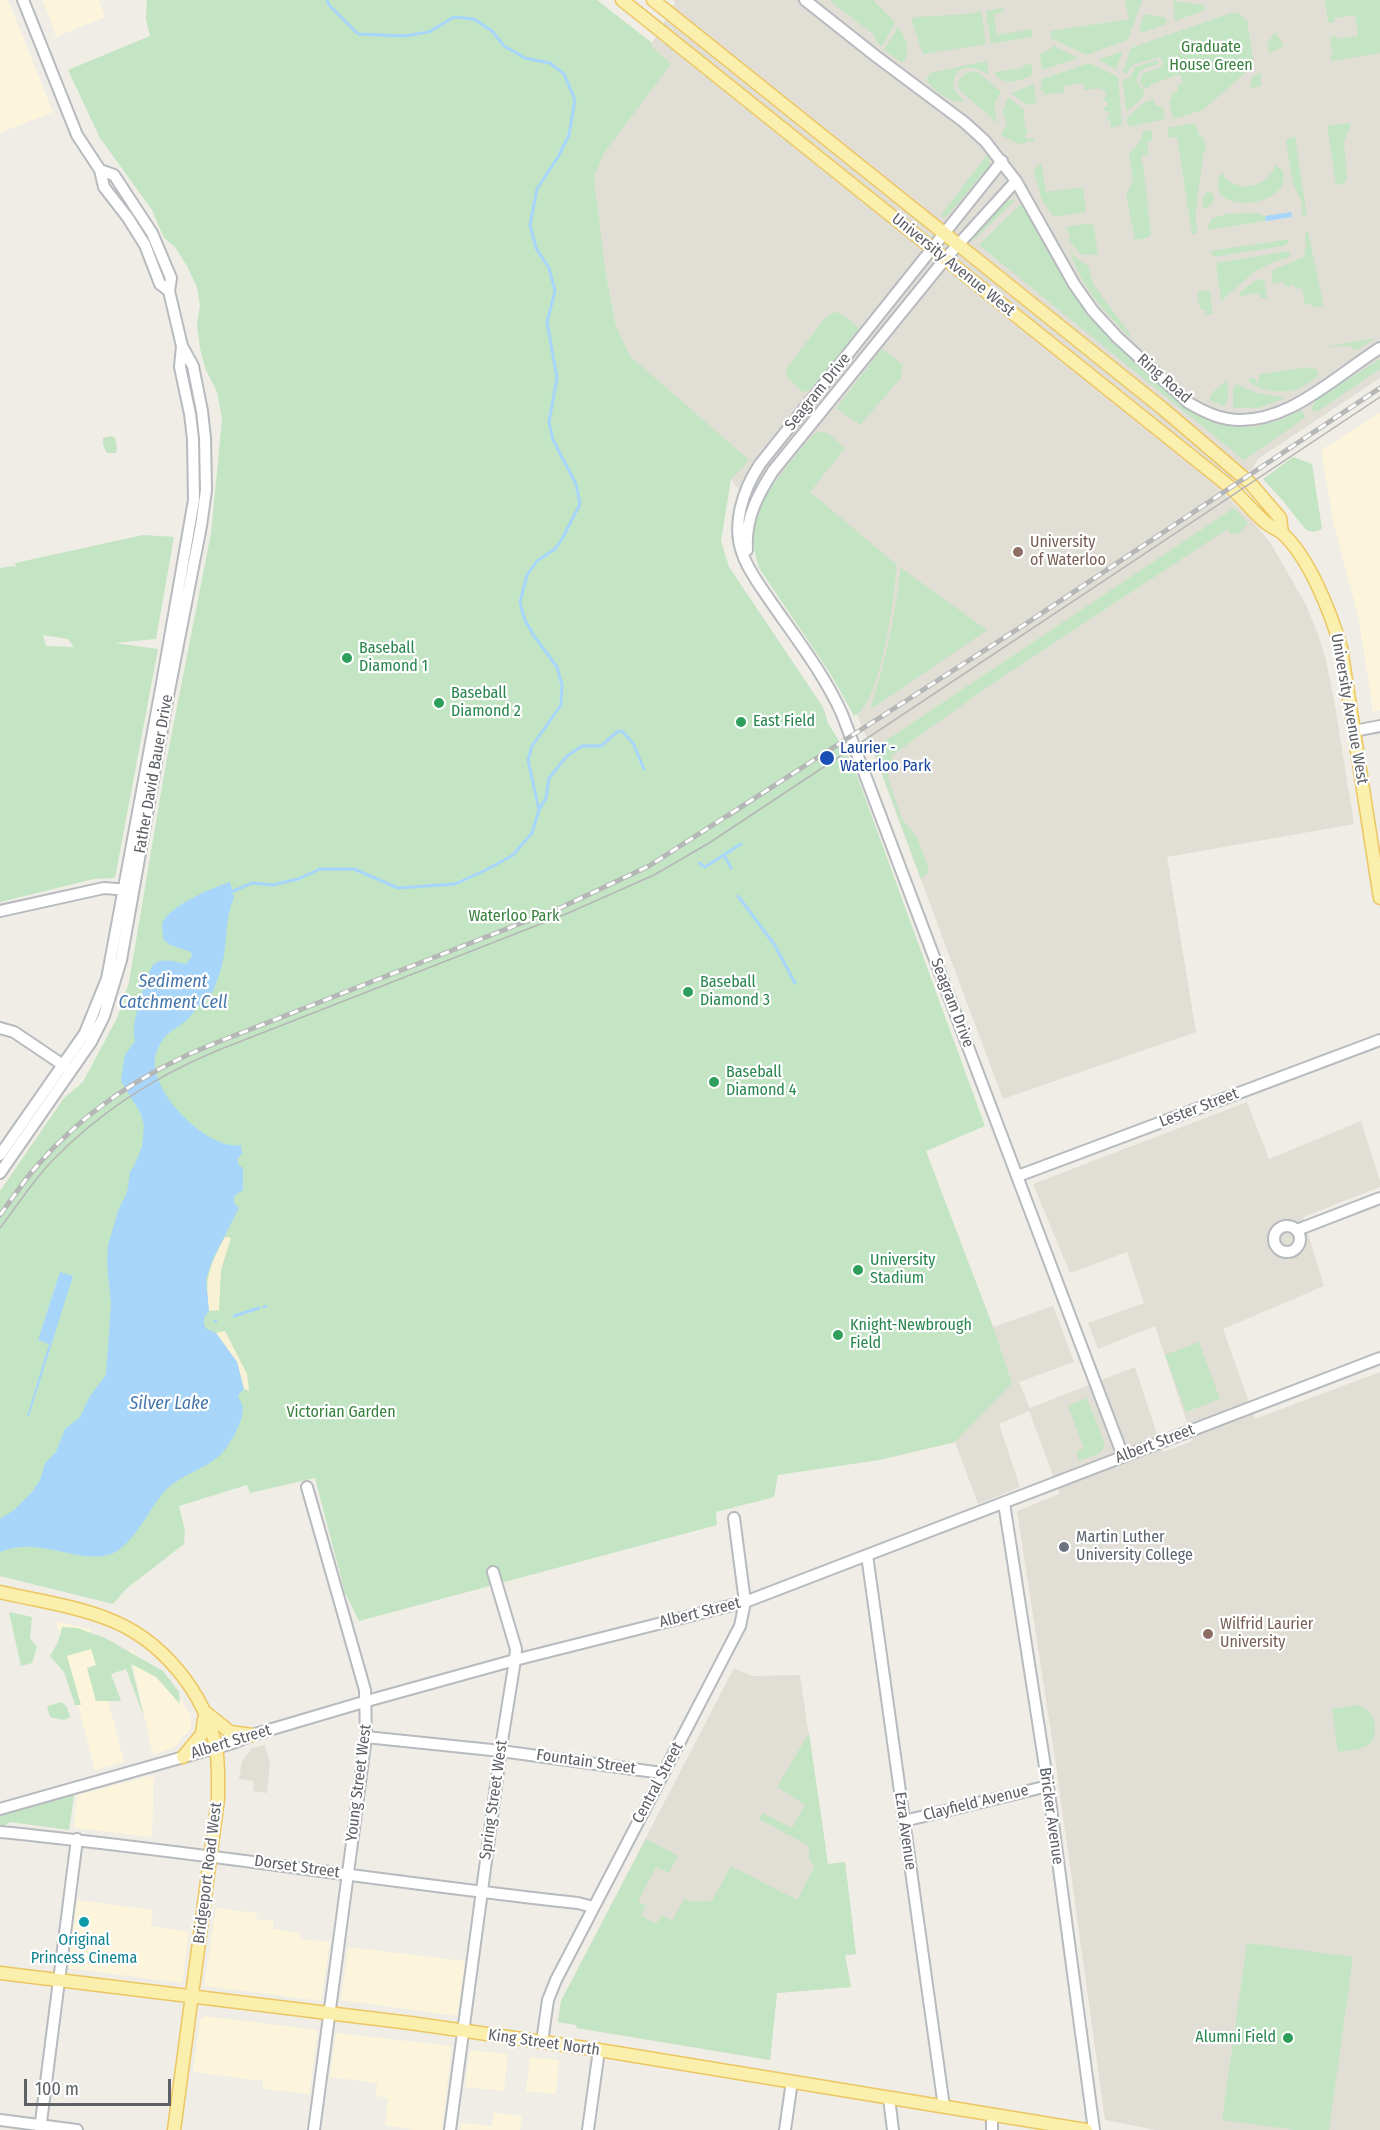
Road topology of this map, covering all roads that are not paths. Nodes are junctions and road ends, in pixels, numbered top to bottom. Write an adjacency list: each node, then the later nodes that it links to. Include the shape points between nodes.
1 (23, 0): 16 (street, Father David Bauer Drive, via 77,135 100,170 114,175 152,233 171,278 169,291 182,346 180,367 193,440 194,500)
2 (622, 0): 9 (main road, University Avenue West)
3 (653, 0): 7 (main road, University Avenue West)
4 (805, 0): 5 (street, Ring Road, via 976,131)
5 (1002, 161): 6 (street, Ring Road); 7 (street)
6 (1016, 181): 8 (street); 11 (street, Ring Road, via 1093,310 1178,394 1203,411 1227,419 1272,416)
7 (943, 234): 8 (main road, University Avenue West); 9 (street, Seagram Drive)
8 (957, 245): 10 (street, Seagram Drive); 12 (main road, University Avenue West, via 1244,478 1280,518)
9 (932, 248): 10 (main road, University Avenue West); 13 (street, Seagram Drive, via 753,476 739,523 742,555)
10 (945, 259): 12 (main road, University Avenue West); 13 (street, Seagram Drive, via 759,492 747,527)
11 (1380, 348)
12 (1282, 533): 15 (main road, University Avenue West, via 1310,572 1336,629)
13 (749, 568): 24 (street, Seagram Drive, via 825,681 842,714)
14 (1380, 726): 15 (street)
15 (1354, 731): 17 (main road, University Avenue West)
16 (128, 890): 18 (street, via 104,888); 21 (street, Father David Bauer Drive, via 102,994)
17 (1380, 898)
18 (0, 911)
19 (0, 1028): 21 (street, via 14,1032)
20 (1380, 1040): 24 (street, Lester Street)
21 (68, 1068): 22 (street, Father David Bauer Drive); 23 (street, Father David Bauer Drive)
22 (0, 1155)
23 (0, 1173)
24 (1018, 1176): 28 (street, Seagram Drive)
25 (1380, 1198): 26 (street)
26 (1297, 1230)
27 (1380, 1358): 28 (street, Albert Street)
28 (1123, 1456): 30 (street, Albert Street)
29 (307, 1487): 37 (street, Young Street West)
30 (1004, 1503): 32 (street, Albert Street); 45 (street, Bricker Avenue)
31 (734, 1518): 35 (street, Central Street)
32 (867, 1555): 35 (street, Albert Street); 47 (street, Ezra Avenue)
33 (493, 1572): 36 (street, Spring Street West, via 516,1649)
34 (0, 1592): 38 (main road, via 107,1618 138,1634 169,1660)
35 (745, 1602): 36 (street, Albert Street); 44 (street, Central Street, via 740,1626)
36 (515, 1660): 37 (street, Albert Street); 42 (street, Spring Street West)
37 (367, 1701): 39 (street, Albert Street); 40 (street, Young Street West)
38 (204, 1711): 39 (main road, via 230,1732); 41 (main road, Bridgeport Road West); 43 (main road, via 202,1734)
39 (252, 1735): 41 (street, Albert Street)
40 (366, 1737): 42 (street, Fountain Street); 51 (street, Young Street West)
41 (216, 1748): 43 (street, Albert Street); 50 (main road, Bridgeport Road West, via 218,1799)
42 (501, 1751): 44 (street, Fountain Street); 52 (street, Spring Street West)
43 (183, 1757): 46 (street, Albert Street)
44 (662, 1773): 53 (street, Central Street)
45 (1048, 1786): 47 (street, Clayfield Avenue); 76 (street, Bricker Avenue)
46 (0, 1809)
47 (904, 1821): 63 (street, Ezra Avenue)
48 (0, 1832): 49 (street, Dorset Street)
49 (77, 1839): 50 (street, Dorset Street); 55 (street)
50 (211, 1855): 51 (street, Dorset Street); 56 (main road, Bridgeport Road West)
51 (347, 1875): 52 (street, Dorset Street); 57 (street, Young Street West)
52 (482, 1892): 53 (street, Dorset Street); 58 (street, Spring Street West)
53 (593, 1906): 59 (street, Central Street, via 548,2000)
54 (0, 1973): 55 (main road, King Street North)
55 (59, 1981): 56 (main road, King Street North); 66 (street)
56 (190, 1998): 57 (main road, King Street North); 68 (main road, Bridgeport Road West)
57 (330, 2014): 58 (main road, King Street North); 69 (street, Young Street West)
58 (464, 2031): 59 (main road, King Street North); 70 (street, Spring Street West)
59 (542, 2042): 60 (main road, King Street North)
60 (599, 2050): 61 (main road, King Street North); 71 (street)
61 (792, 2081): 62 (main road, King Street North); 72 (street)
62 (889, 2098): 63 (main road, King Street North); 73 (street)
63 (944, 2107): 64 (main road, King Street North)
64 (992, 2114): 74 (street); 75 (main road, King Street North)
65 (0, 2120): 66 (street)
66 (40, 2128): 67 (street)
67 (77, 2130)
68 (174, 2130)
69 (314, 2130)
70 (450, 2130)
71 (588, 2130)
72 (785, 2130)
73 (893, 2130)
74 (992, 2130)
75 (1086, 2130)
76 (1094, 2130)

